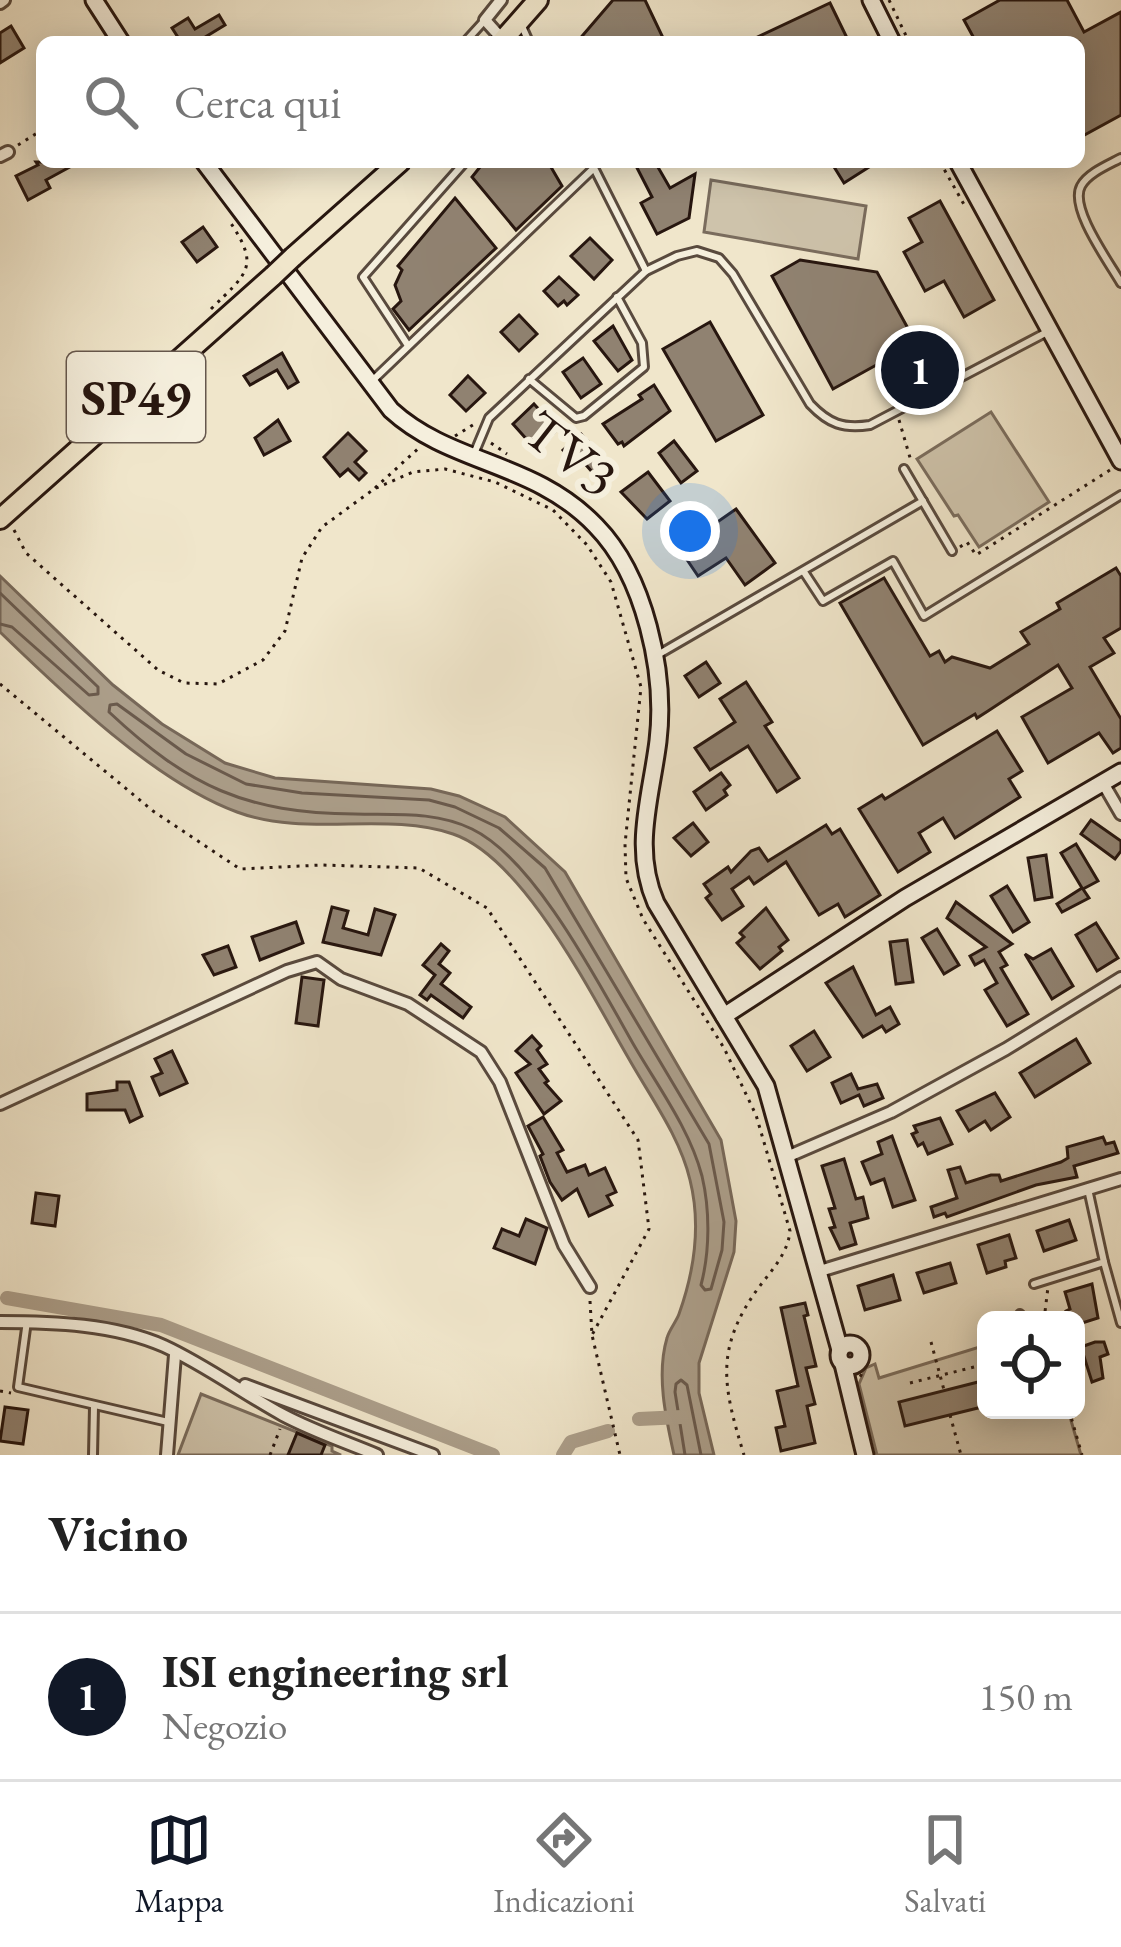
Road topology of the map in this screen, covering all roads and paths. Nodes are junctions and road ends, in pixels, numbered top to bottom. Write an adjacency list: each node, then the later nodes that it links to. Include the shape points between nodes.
1 (94, 0): 8 (street)
2 (501, 0): 6 (street)
3 (538, 0): 7 (main road)
4 (871, 0): 13 (street)
5 (889, 0): 14 (path)
6 (485, 20): 9 (lane); 10 (street)
7 (520, 21): 11 (main road); 12 (lane)
8 (117, 36)
9 (470, 36)
10 (498, 36)
11 (506, 36)
12 (527, 36)
13 (889, 36)
14 (906, 36)
15 (36, 134): 16 (path)
16 (4, 154)
17 (1121, 158): 26 (lane, via 1082,184 1078,202)
18 (208, 168): 32 (street)
19 (393, 168): 44 (main road, SP49, bridge)
20 (460, 168): 30 (lane, via 363,277)
21 (589, 168): 30 (lane)
22 (594, 168): 25 (lane)
23 (961, 168): 29 (street)
24 (221, 209): 28 (path, via 249,261)
25 (646, 271): 27 (lane); 33 (lane, via 697,251 719,258 825,419 846,429)
26 (1121, 283)
27 (617, 297): 31 (lane); 31 (lane, via 642,343 644,367 633,379 576,418)
28 (200, 320)
29 (1051, 330): 33 (lane); 39 (street)
30 (406, 344): 32 (lane)
31 (529, 380): 34 (lane)
32 (368, 385): 36 (street)
33 (896, 412): 40 (path, via 912,459)
34 (484, 428): 35 (path, TV3, via 473,422); 37 (lane); 38 (path, TV3, via 495,448)
35 (455, 436)
36 (433, 440): 37 (street); 41 (path)
37 (474, 454): 53 (street, via 571,503 617,552 651,645 658,696 642,859 656,903)
38 (520, 462)
39 (1116, 465): 45 (path, via 976,555 968,542)
40 (904, 469): 43 (lane)
41 (374, 489): 44 (path, via 322,526 302,558 285,631 263,660 218,684 158,670 26,553); 90 (path, via 445,469 495,482 553,510 611,582 640,687 626,878 756,1115 790,1231 727,1351 726,1390)
42 (1121, 495): 46 (lane, via 924,616 893,561 823,601)
43 (923, 501): 45 (lane); 46 (lane)
44 (2, 518)
45 (952, 551)
46 (805, 572): 47 (lane)
47 (661, 652)
48 (0, 684): 67 (path, via 153,811 240,869 419,868 488,908 638,1140 649,1229)
49 (1121, 772): 50 (street)
50 (1102, 783): 51 (street); 53 (street)
51 (1121, 814)
52 (1121, 978): 55 (street, via 891,1112)
53 (724, 1016): 55 (street, via 766,1085)
54 (0, 1104): 62 (street, via 317,962 341,980 408,1004 481,1052)
55 (789, 1156): 59 (street)
56 (1121, 1179): 57 (street)
57 (1088, 1189): 58 (lane); 59 (street)
58 (1104, 1262): 60 (lane); 66 (lane)
59 (820, 1270): 69 (street)
60 (1047, 1282): 61 (lane); 63 (path)
61 (1034, 1284)
62 (590, 1287): 67 (path)
63 (1045, 1311)
64 (27, 1322): 65 (street); 70 (street, via 132,1335); 78 (lane, via 18,1387)
65 (2, 1323)
66 (1121, 1323)
67 (592, 1335): 89 (path)
68 (931, 1342): 72 (path)
69 (845, 1348): 76 (street); 76 (path, via 860,1340 867,1352)
70 (175, 1354): 73 (street); 82 (street)
71 (977, 1366): 72 (path)
72 (940, 1375): 74 (path); 75 (path)
73 (223, 1376): 77 (street); 80 (street)
74 (910, 1383)
75 (944, 1390)
76 (855, 1392): 91 (street)
77 (303, 1406): 80 (street); 83 (street)
78 (94, 1407): 82 (lane); 84 (lane)
79 (950, 1414): 92 (path)
80 (287, 1417): 86 (path); 87 (street)
81 (1072, 1419): 93 (path)
82 (171, 1422): 85 (street)
83 (417, 1452): 88 (street)
84 (93, 1455)
85 (167, 1455)
86 (270, 1455)
87 (377, 1455)
88 (433, 1455)
89 (620, 1455)
90 (744, 1455)
91 (865, 1455)
92 (961, 1455)
93 (1082, 1455)

